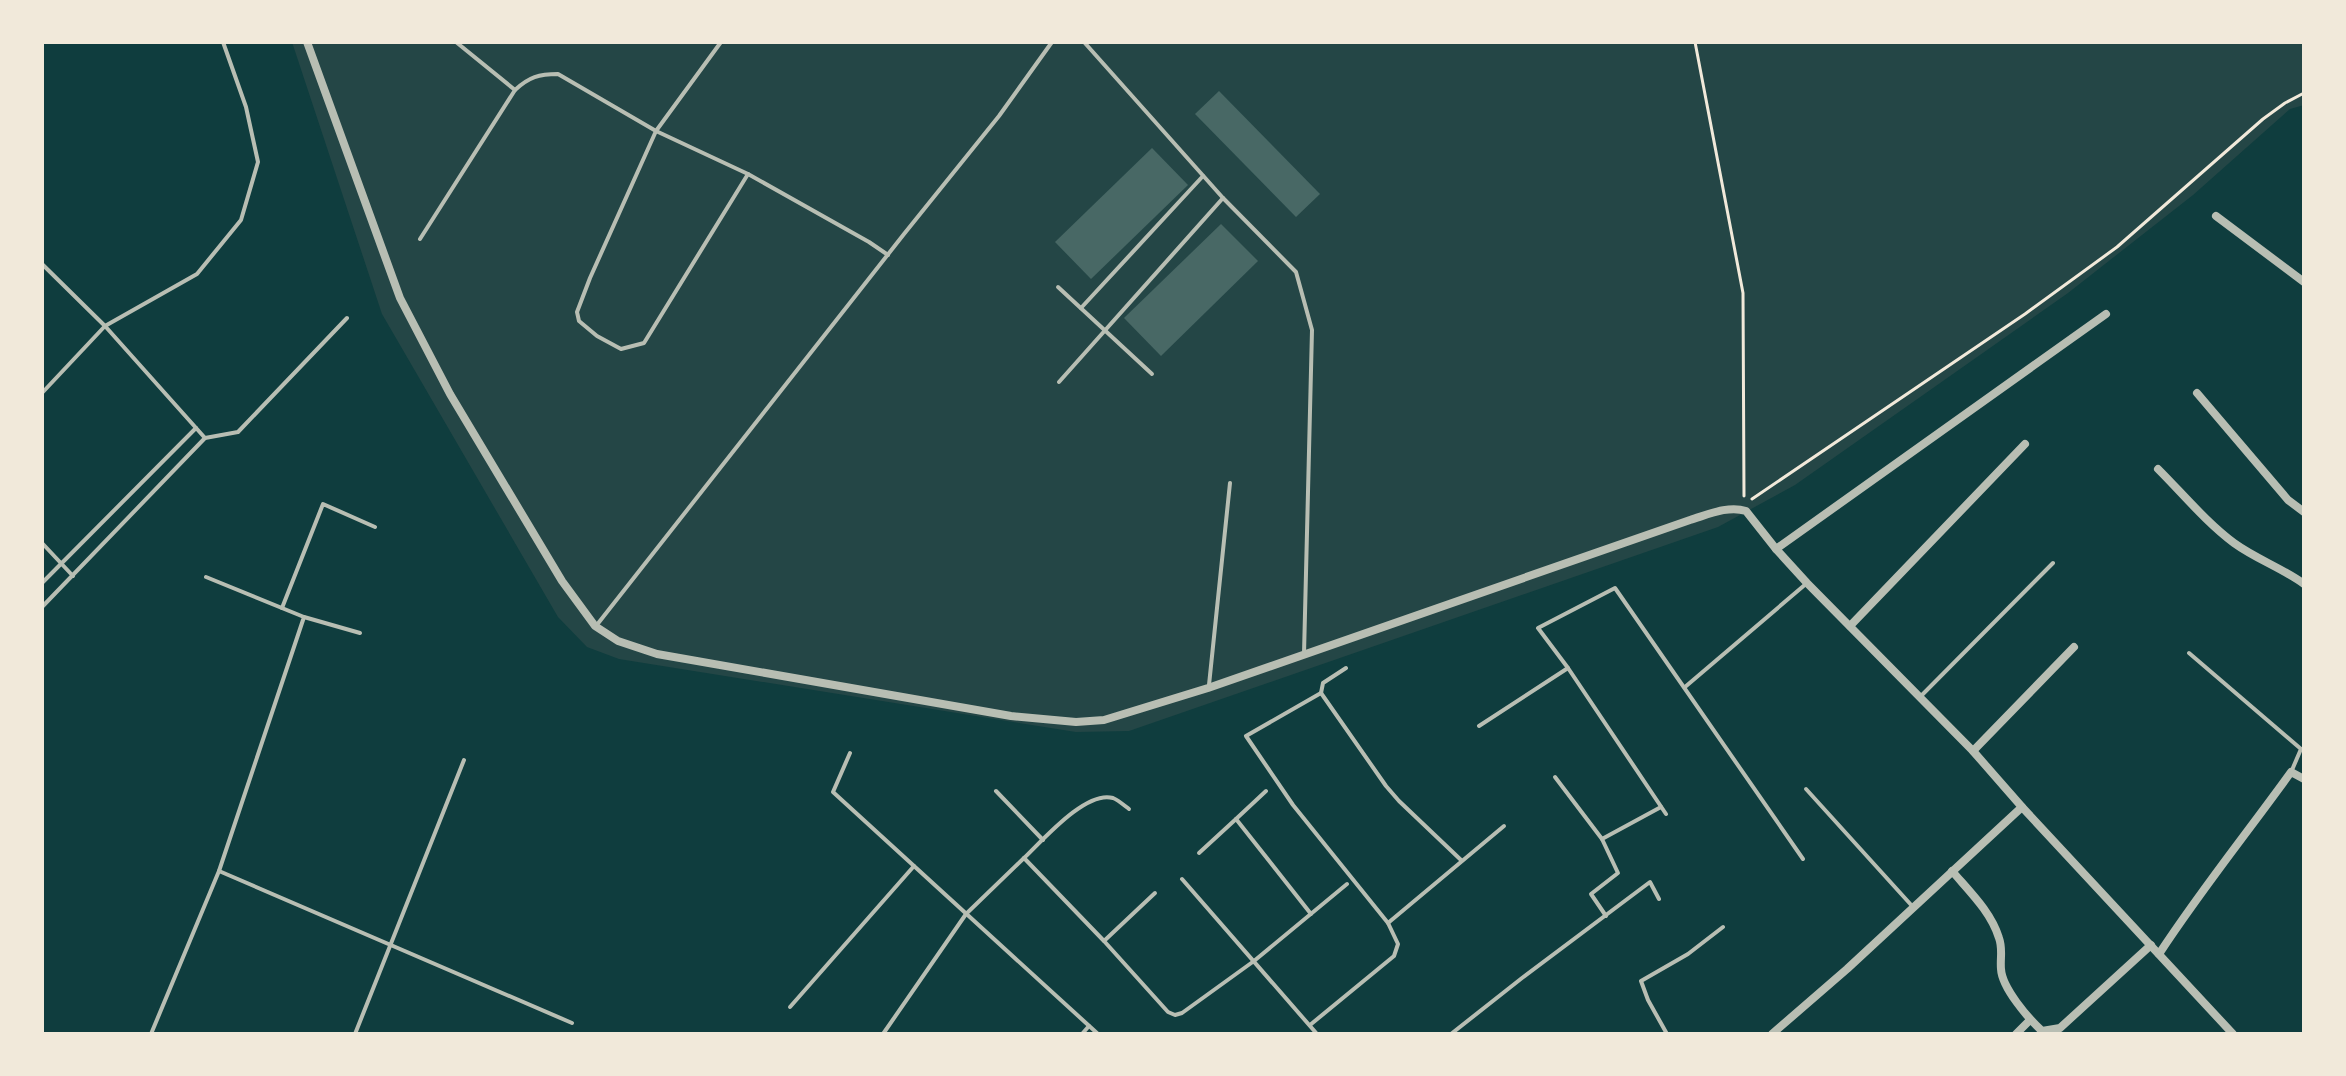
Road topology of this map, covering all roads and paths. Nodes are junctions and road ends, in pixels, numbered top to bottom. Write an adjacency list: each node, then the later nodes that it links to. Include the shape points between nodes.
1 (223, 42): 23 (lane, via 258,162 241,220 197,274)
2 (307, 42): 48 (street, via 400,298 450,394 562,581)
3 (456, 42): 8 (lane)
4 (721, 42): 10 (lane)
5 (1052, 42): 16 (lane)
6 (1084, 42): 12 (lane)
7 (1695, 42): 9 (path, via 1743,293 1744,504 2117,247 2263,119)
8 (515, 90): 10 (lane, via 527,79 558,74); 15 (lane)
9 (2304, 93)
10 (656, 131): 11 (lane); 11 (lane, via 577,312 579,321 621,349 644,343)
11 (748, 174): 16 (lane)
12 (1203, 176): 13 (lane); 20 (lane)
13 (1223, 198): 24 (lane); 53 (lane, via 1296,272 1312,330)
14 (2216, 216): 18 (street)
15 (420, 239)
16 (888, 255): 48 (lane)
17 (42, 264): 23 (lane)
18 (2304, 282)
19 (1058, 287): 20 (lane)
20 (1081, 308): 24 (lane)
21 (2106, 314): 37 (street)
22 (347, 318): 30 (lane, via 238,432)
23 (105, 326): 27 (lane); 29 (lane)
24 (1106, 330): 25 (lane); 26 (lane)
25 (1152, 374)
26 (1059, 382)
27 (42, 393)
28 (2197, 393): 34 (street)
29 (196, 428): 30 (lane); 38 (lane)
30 (205, 438): 40 (lane)
31 (2025, 444): 49 (street)
32 (2158, 469): 44 (street, via 2233,542)
33 (1230, 483): 57 (lane)
34 (2304, 512)
35 (375, 527): 46 (lane, via 323,504)
36 (42, 543): 38 (lane)
37 (1776, 549): 43 (street); 53 (street, via 1746,511 1731,509)
38 (62, 563): 40 (lane); 42 (lane)
39 (2053, 563): 59 (lane)
40 (73, 576): 45 (lane)
41 (206, 577): 46 (lane)
42 (42, 583)
43 (1807, 583): 49 (street); 56 (lane)
44 (2304, 584)
45 (42, 607)
46 (282, 608): 47 (lane)
47 (304, 617): 50 (lane); 83 (lane)
48 (595, 626): 57 (street, via 618,641 657,654 1011,716 1104,720)
49 (1850, 626): 59 (street)
50 (360, 633)
51 (2074, 647): 61 (street)
52 (2189, 653): 64 (lane, via 2301,749)
53 (1304, 654): 57 (street)
54 (1346, 668): 58 (lane, via 1323,683)
55 (1568, 668): 56 (lane, via 1538,628 1615,588); 60 (lane); 70 (lane)
56 (1685, 687): 80 (lane)
57 (1208, 688)
58 (1321, 693): 81 (lane, via 1386,786); 93 (lane, via 1246,736 1293,805)
59 (1920, 697): 61 (street)
60 (1479, 726)
61 (1973, 751): 71 (street)
62 (850, 753): 82 (lane, via 833,792)
63 (464, 760): 96 (lane)
64 (2291, 772): 66 (street); 98 (street)
65 (1555, 777): 76 (lane)
66 (2304, 779)
67 (1806, 789): 89 (lane)
68 (996, 791): 77 (lane)
69 (1266, 791): 74 (lane)
70 (1661, 807): 73 (lane); 76 (lane)
71 (2022, 807): 84 (street); 97 (street)
72 (1129, 809): 77 (lane, via 1113,798 1091,800)
73 (1666, 814)
74 (1236, 819): 78 (lane); 91 (lane)
75 (1504, 826): 81 (lane)
76 (1602, 839): 92 (lane, via 1618,873 1591,894)
77 (1043, 840): 79 (lane)
78 (1199, 853)
79 (1024, 858): 90 (lane); 95 (lane)
80 (1803, 859)
81 (1461, 860): 93 (lane)
82 (914, 866): 90 (lane); 100 (lane)
83 (219, 871): 96 (lane); 105 (lane)
84 (1952, 871): 89 (street); 101 (street, via 1983,906 1999,935 2002,979)
85 (1182, 879): 99 (lane)
86 (1347, 884): 91 (lane)
87 (1155, 893): 95 (lane)
88 (1659, 899): 92 (lane, via 1650,882)
89 (1913, 907): 113 (street)
90 (966, 914): 104 (lane); 107 (lane)
91 (1311, 914): 99 (lane)
92 (1606, 916): 111 (lane)
93 (1388, 923): 103 (lane, via 1398,944 1394,956)
94 (1723, 927): 112 (lane, via 1641,981)
95 (1104, 941): 99 (lane, via 1175,1015)
96 (391, 943): 102 (lane); 106 (lane)
97 (2151, 945): 98 (street); 101 (street, via 2060,1028 2042,1031)
98 (2159, 954): 115 (street)
99 (1254, 961): 103 (lane)
100 (790, 1007)
101 (2030, 1020): 114 (street)
102 (572, 1023)
103 (1310, 1025): 110 (lane)
104 (1089, 1026): 108 (lane); 109 (lane)
105 (151, 1034)
106 (355, 1034)
107 (883, 1034)
108 (1082, 1034)
109 (1098, 1034)
110 (1317, 1034)
111 (1451, 1034)
112 (1667, 1034)
113 (1772, 1034)
114 (2016, 1034)
115 (2233, 1034)

